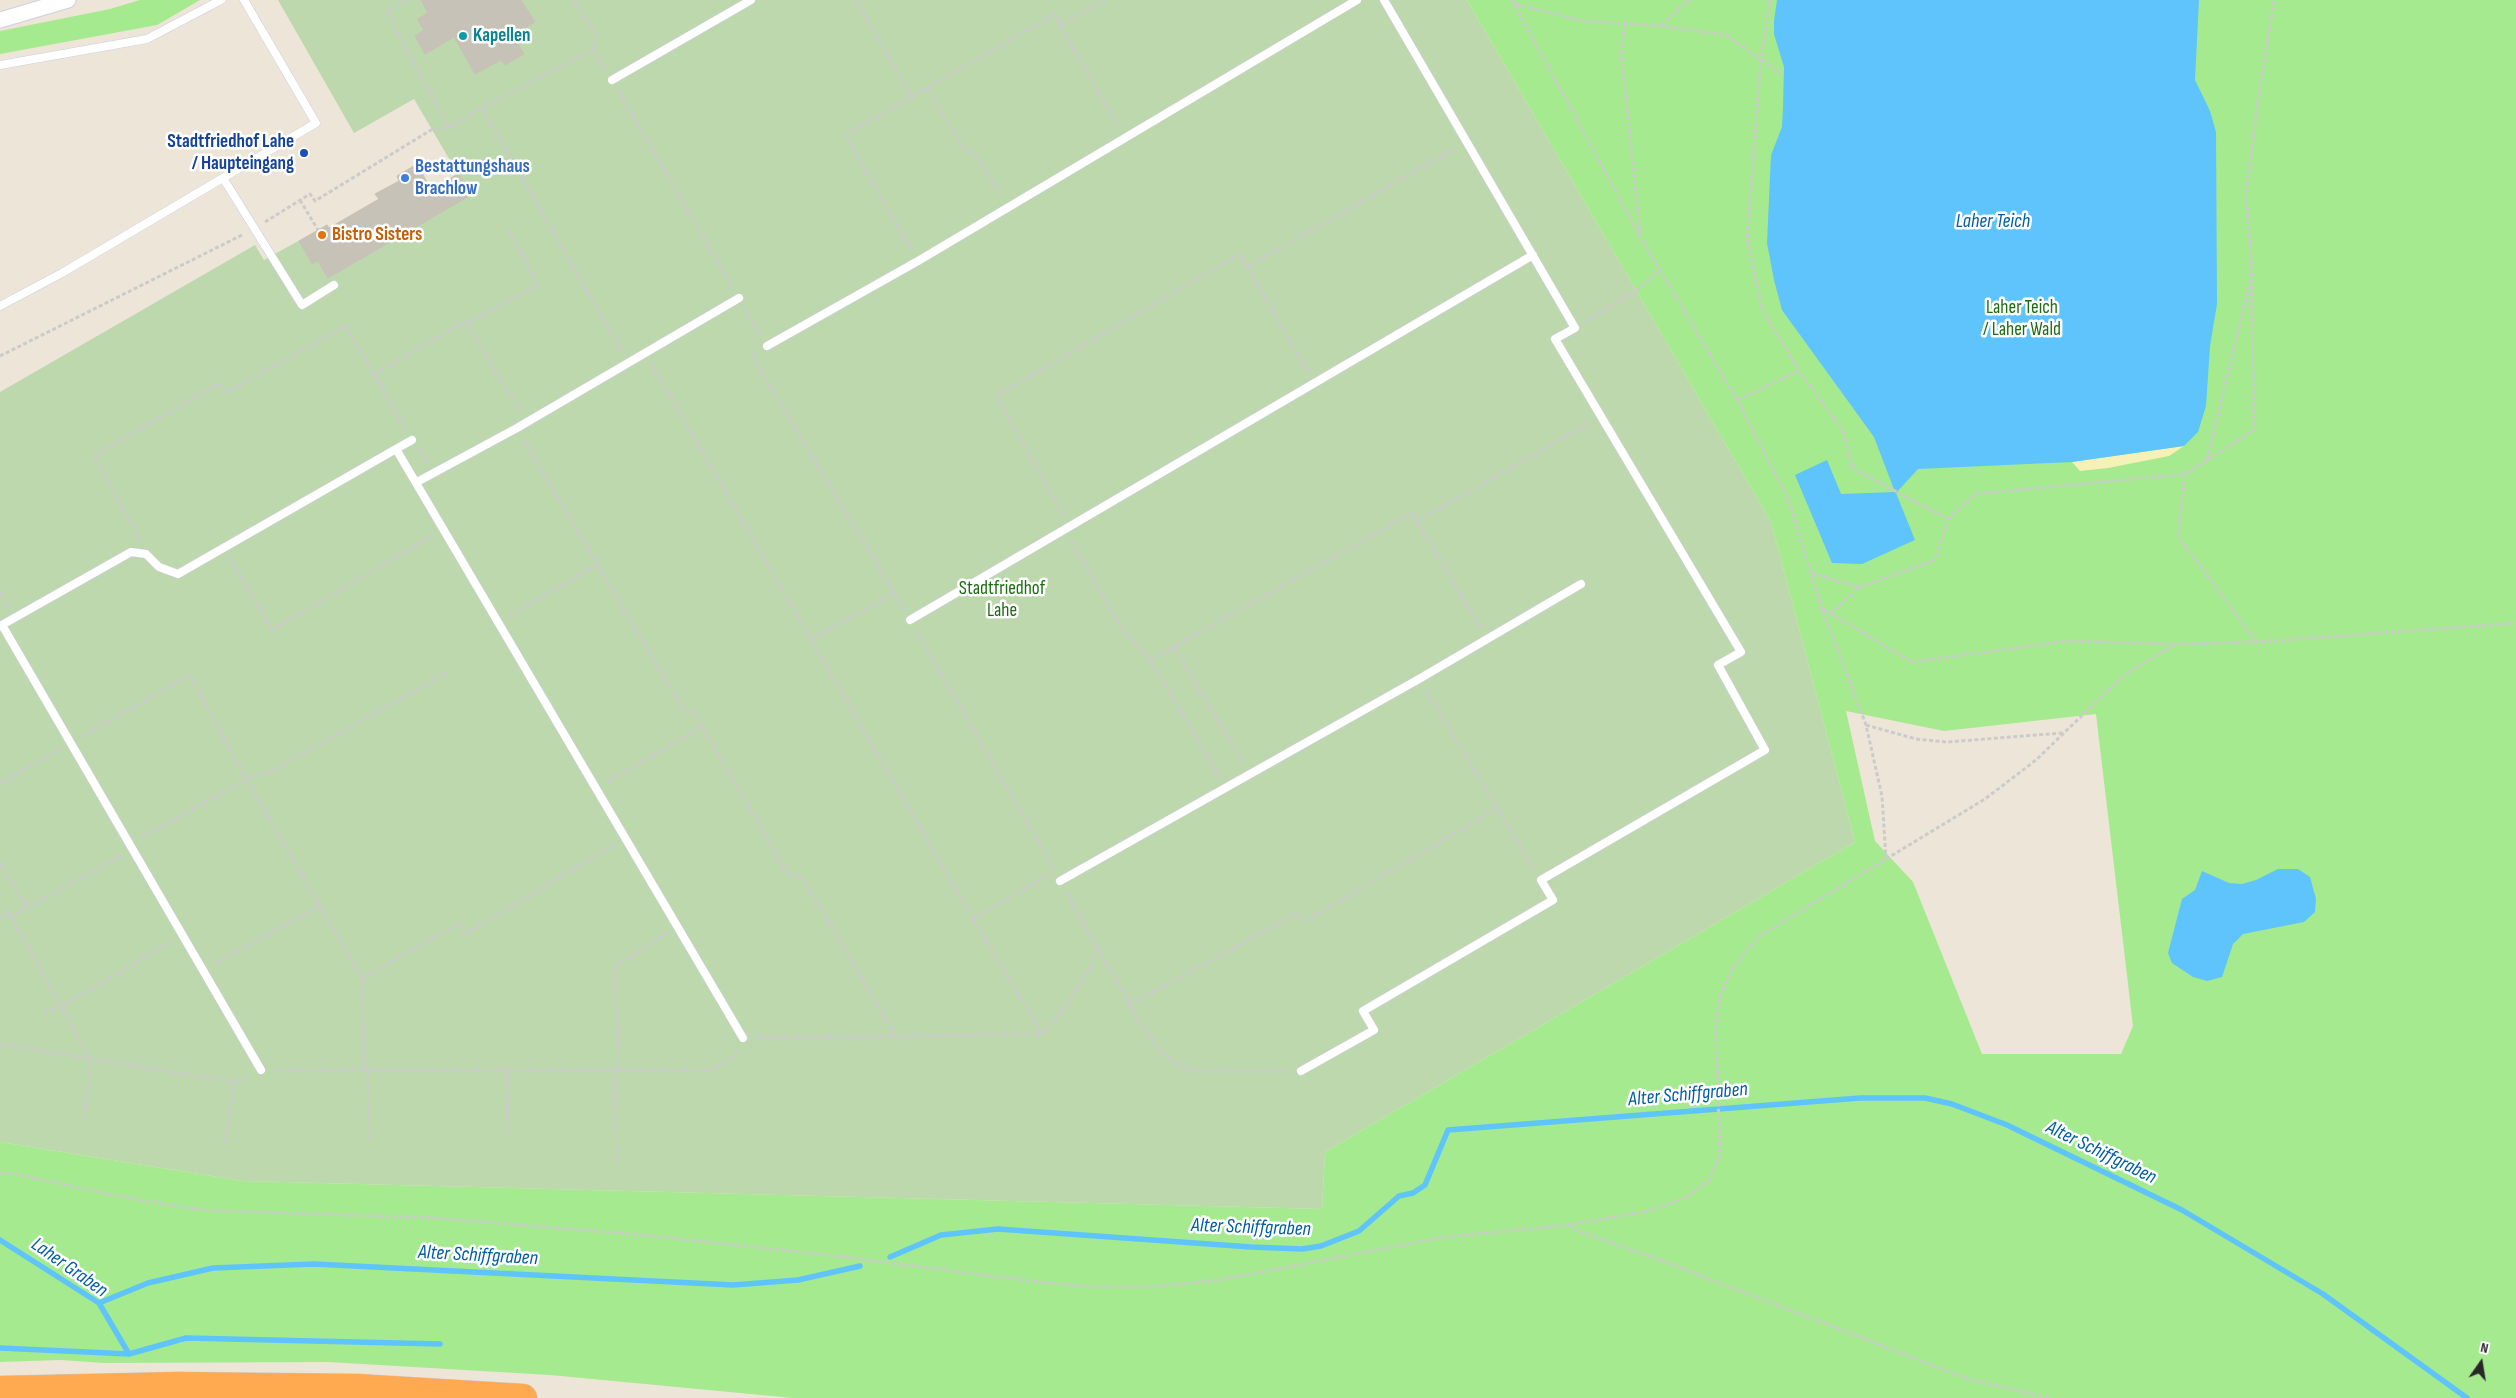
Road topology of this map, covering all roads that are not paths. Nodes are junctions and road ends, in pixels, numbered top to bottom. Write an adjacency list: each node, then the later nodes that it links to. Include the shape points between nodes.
1 (68, 0): 7 (street)
2 (221, 0): 8 (lane, via 147,39)
3 (244, 0): 10 (lane, via 316,123)
4 (751, 0): 9 (lane)
5 (1358, 0): 15 (lane, via 918,261)
6 (1384, 0): 11 (lane)
7 (0, 20)
8 (0, 65)
9 (612, 80)
10 (223, 178): 12 (lane, via 302,305); 14 (lane)
11 (1533, 255): 20 (lane); 25 (lane, via 1575,328 1555,339 1741,652 1718,665 1766,750 1540,880 1553,900 1363,1011 1374,1030)
12 (334, 285)
13 (739, 298): 18 (lane, via 517,428)
14 (0, 306)
15 (767, 346)
16 (412, 440): 17 (lane)
17 (396, 449): 18 (lane); 21 (lane, via 178,574 159,567 146,554 131,552)
18 (416, 482): 23 (lane)
19 (1581, 584): 22 (lane, via 1420,679)
20 (910, 620)
21 (1, 625): 24 (lane)
22 (1060, 881)
23 (743, 1038)
24 (261, 1070)
25 (1301, 1071)
26 (0, 1390): 27 (highway, via 177,1386 328,1388)
27 (523, 1398)

